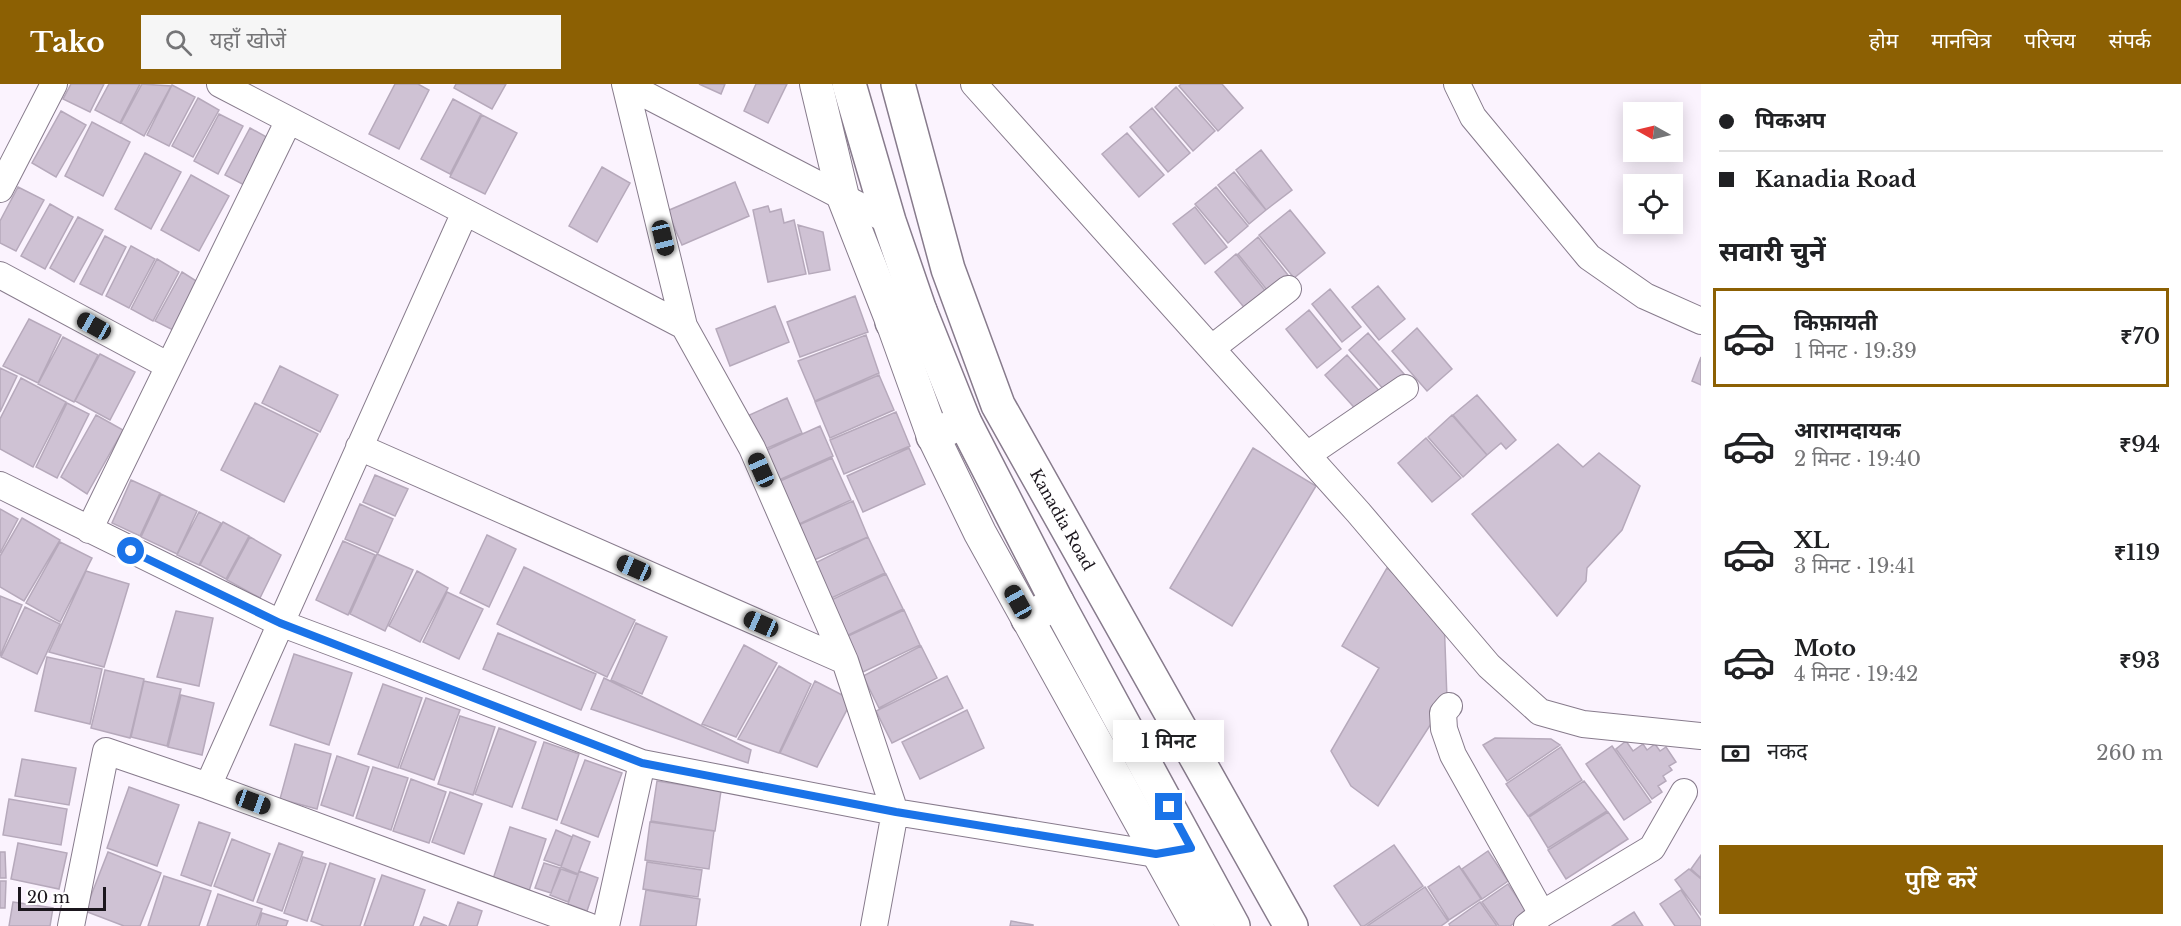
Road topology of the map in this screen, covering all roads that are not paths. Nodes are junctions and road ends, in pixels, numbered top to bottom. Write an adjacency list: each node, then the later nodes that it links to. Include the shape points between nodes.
1 (54, 84): 10 (street)
2 (220, 84): 9 (street)
3 (625, 84): 11 (street); 18 (street)
4 (816, 84): 11 (street)
5 (849, 84): 13 (main road)
6 (898, 84): 47 (main road, Kanadia Road, via 948,269 998,405)
7 (974, 84): 19 (street)
8 (1457, 84): 17 (street, via 1473,117 1589,257 1645,296)
9 (289, 120): 12 (street); 20 (street)
10 (0, 189)
11 (843, 197): 13 (street); 16 (street)
12 (465, 212): 18 (street); 24 (street)
13 (889, 221): 16 (main road)
14 (0, 275): 20 (street)
15 (1288, 289): 19 (street)
16 (906, 317): 22 (main road); 23 (street)
17 (1701, 321)
18 (684, 326): 31 (street, via 752,448)
19 (1212, 348): 25 (street)
20 (169, 366): 27 (street)
21 (1405, 388): 25 (street)
22 (964, 421): 23 (main road); 28 (main road)
23 (933, 436): 29 (street)
24 (359, 447): 30 (street); 31 (street)
25 (1307, 455): 33 (street, via 1489,666 1540,712 1583,724)
26 (0, 485): 27 (street)
27 (89, 530): 30 (street)
28 (1057, 602): 29 (main road); 38 (main road)
29 (1028, 619): 39 (street)
30 (280, 623): 34 (street); 35 (street)
31 (845, 661): 37 (street)
32 (1449, 706): 40 (street, via 1443,712 1444,729 1453,755)
33 (1701, 736)
34 (642, 763): 37 (street); 43 (street)
35 (208, 786): 41 (street, via 106,751); 42 (street)
36 (1684, 792): 40 (street, via 1652,848)
37 (896, 812): 39 (street); 44 (street)
38 (1191, 848): 39 (street); 46 (main road)
39 (1156, 854): 45 (street)
40 (1535, 920)
41 (71, 926)
42 (588, 926)
43 (606, 926)
44 (874, 926)
45 (1198, 926)
46 (1233, 926)
47 (1292, 926)

